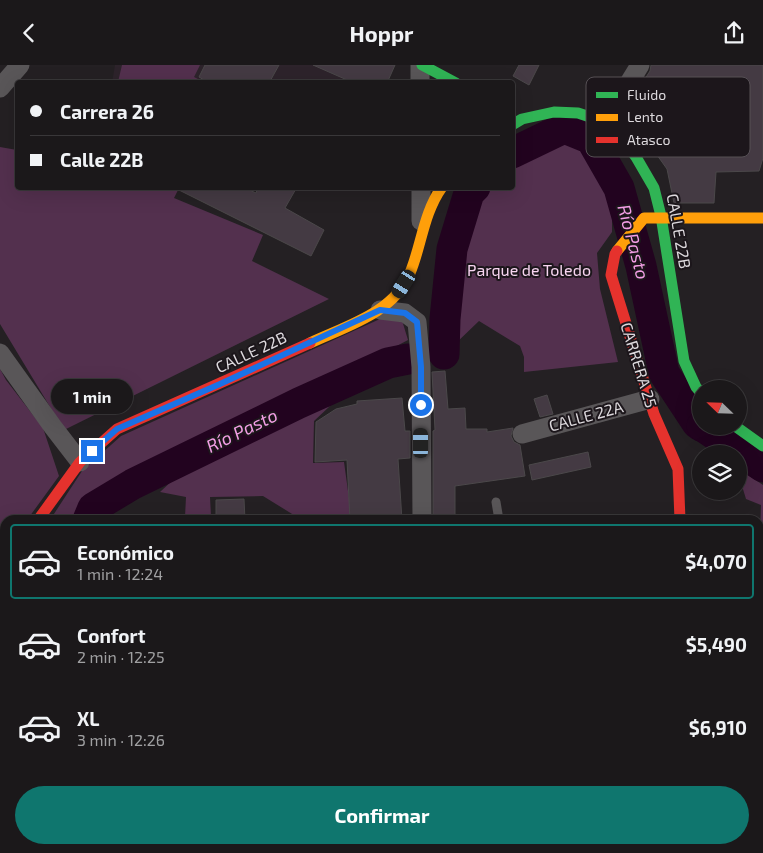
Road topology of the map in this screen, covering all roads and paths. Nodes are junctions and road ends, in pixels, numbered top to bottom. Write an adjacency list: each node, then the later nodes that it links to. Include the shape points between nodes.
1 (20, 65): 7 (street)
2 (421, 65): 5 (street); 6 (main road)
3 (640, 65): 4 (street)
4 (633, 77)
5 (420, 80)
6 (450, 80)
7 (0, 87)
8 (529, 106): 9 (main road)
9 (554, 112): 10 (main road, CALLE 22B); 11 (main road, CALLE 22B)
10 (586, 116)
11 (515, 123)
12 (636, 157): 15 (main road, CALLE 22B, via 654,188)
13 (421, 190): 17 (street)
14 (440, 190): 17 (main road, CALLE 22B)
15 (661, 217): 16 (main road); 20 (main road, CALLE 22B, via 684,361); 21 (main road, CARRERA 25, via 644,218 615,254 612,275)
16 (763, 217)
17 (422, 233): 18 (main road, CALLE 22B, via 410,273 397,295)
18 (380, 310): 25 (main road, CALLE 22B, via 117,429); 28 (street, via 405,313 417,322 421,367)
19 (0, 353): 25 (street)
20 (693, 380)
21 (650, 399): 22 (street, CALLE 22A); 30 (main road, CARRERA 25, via 678,469)
22 (522, 434)
23 (748, 435): 24 (main road)
24 (763, 446)
25 (80, 462): 27 (main road, CALLE 22B)
26 (496, 502): 29 (lane)
27 (42, 515)
28 (422, 515)
29 (498, 515)
30 (680, 515)

